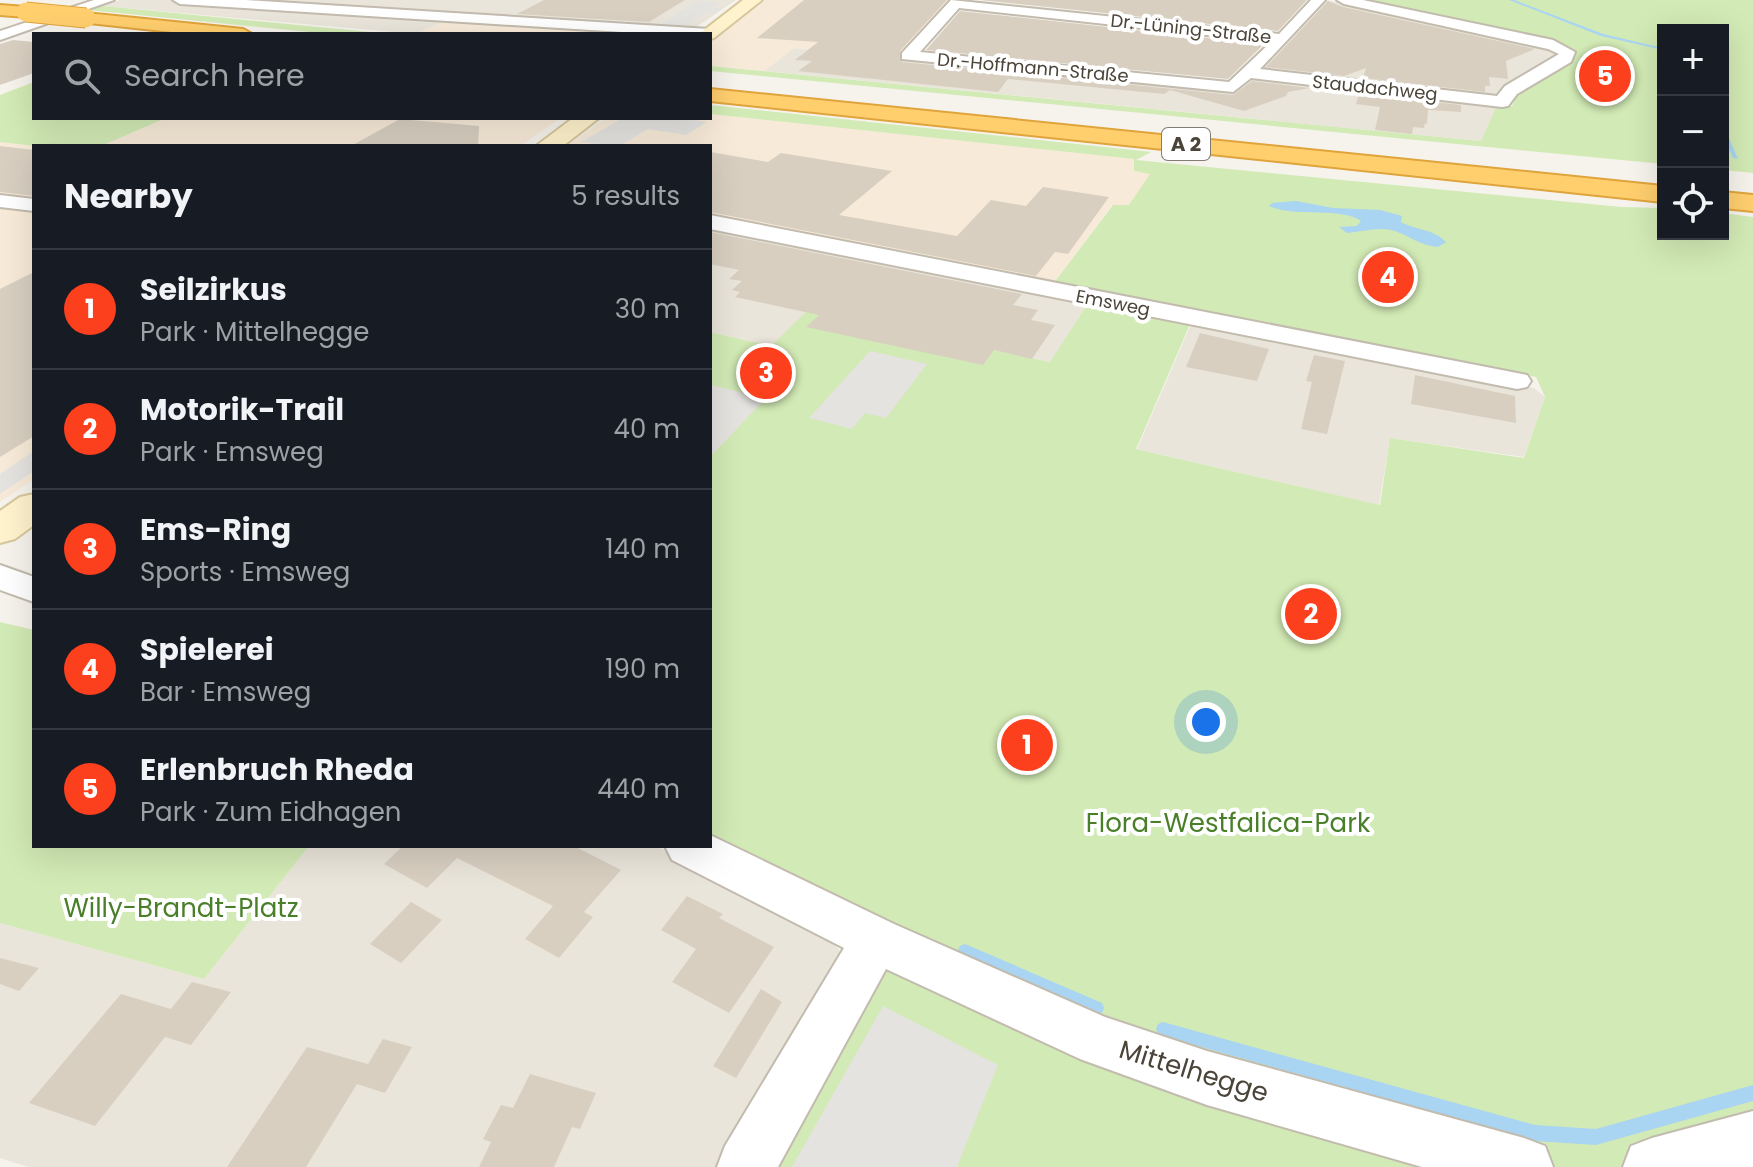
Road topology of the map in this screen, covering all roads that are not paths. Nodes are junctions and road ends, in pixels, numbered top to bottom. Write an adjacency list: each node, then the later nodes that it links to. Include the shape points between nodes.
1 (107, 0): 9 (street)
2 (180, 0): 8 (street)
3 (754, 0): 13 (street)
4 (1318, 0): 14 (street)
5 (1344, 0): 15 (street, Staudachweg, via 1501,32 1567,52 1565,59 1511,90 1502,102)
6 (494, 2): 8 (street)
7 (957, 2): 14 (street, Dr.-Lüning-Straße); 15 (street, Dr.-Hoffmann-Straße, via 908,56 1233,87)
8 (465, 16): 12 (street)
9 (2, 22): 10 (highway); 11 (highway, bridge, via 26,12)
10 (109, 32)
11 (223, 32)
12 (681, 32)
13 (711, 32)
14 (1283, 39): 15 (street)
15 (1248, 73)
16 (712, 81): 20 (highway, A 2)
17 (712, 95): 23 (highway, A 2)
18 (585, 120): 19 (street)
19 (551, 144)
20 (1657, 176)
21 (1729, 184): 22 (highway)
22 (1753, 186)
23 (1657, 193)
24 (0, 201): 27 (street)
25 (1729, 201): 26 (highway)
26 (1753, 203)
27 (32, 205)
28 (712, 222): 29 (street, Emsweg)
29 (1517, 381)
30 (32, 507): 31 (street)
31 (0, 530)
32 (0, 577): 33 (street)
33 (32, 589)
34 (692, 848): 35 (street, Mittelhegge)
35 (876, 940): 37 (street); 38 (street, Mittelhegge, via 1099,1041 1207,1078)
36 (1753, 1140): 39 (street)
37 (746, 1167)
38 (1524, 1167)
39 (1652, 1167)

